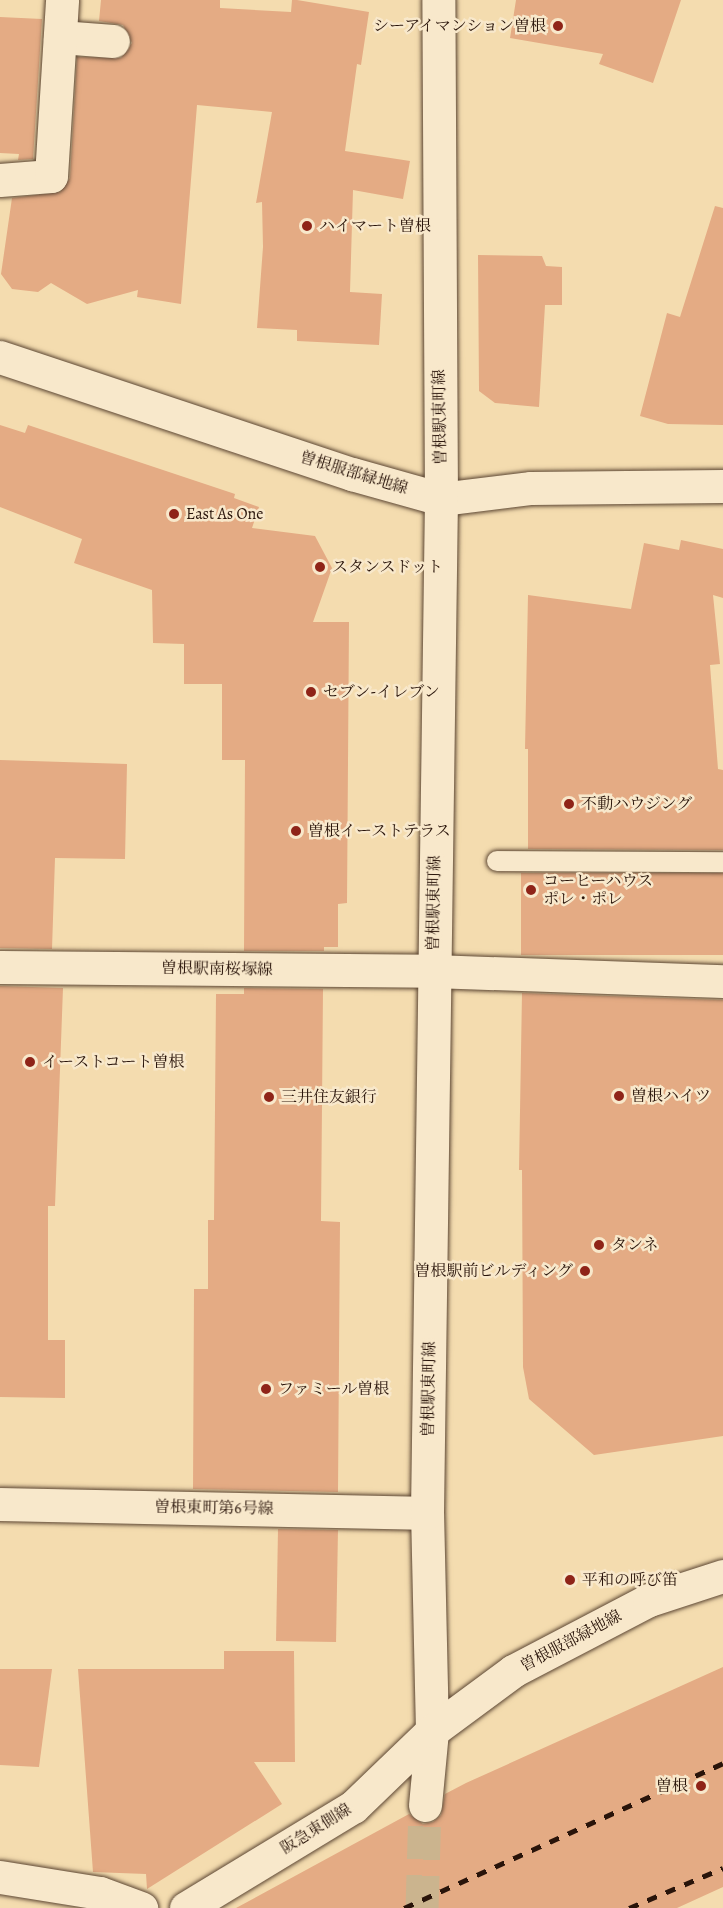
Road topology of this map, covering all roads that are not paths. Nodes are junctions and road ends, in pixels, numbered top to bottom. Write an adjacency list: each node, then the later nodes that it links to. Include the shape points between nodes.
1 (62, 0): 3 (street)
2 (438, 0): 8 (street, 曽根駅東町線)
3 (60, 37): 4 (street); 5 (street, via 51,176)
4 (114, 41)
5 (0, 180)
6 (0, 357): 8 (street, 曽根服部緑地線, via 352,474)
7 (723, 486): 8 (street, 曽根服部緑地線, via 531,488)
8 (441, 498): 12 (street, 曽根駅東町線)
9 (497, 861): 10 (lane)
10 (723, 862)
11 (0, 967): 12 (street, 曽根駅南桜塚線)
12 (433, 971): 13 (street, 曽根駅南桜塚線); 15 (street, 曽根駅東町線)
13 (723, 981)
14 (0, 1504): 15 (street, 曽根東町第6号線)
15 (427, 1513): 17 (street, 曽根駅東町線)
16 (723, 1576): 17 (street, 曽根服部緑地線, via 649,1600 513,1671)
17 (432, 1731): 18 (street, 曽根駅東町線); 21 (street, 阪急東側線, via 352,1807)
18 (425, 1805)
19 (0, 1877): 20 (street, via 100,1893)
20 (141, 1908)
21 (186, 1908)

